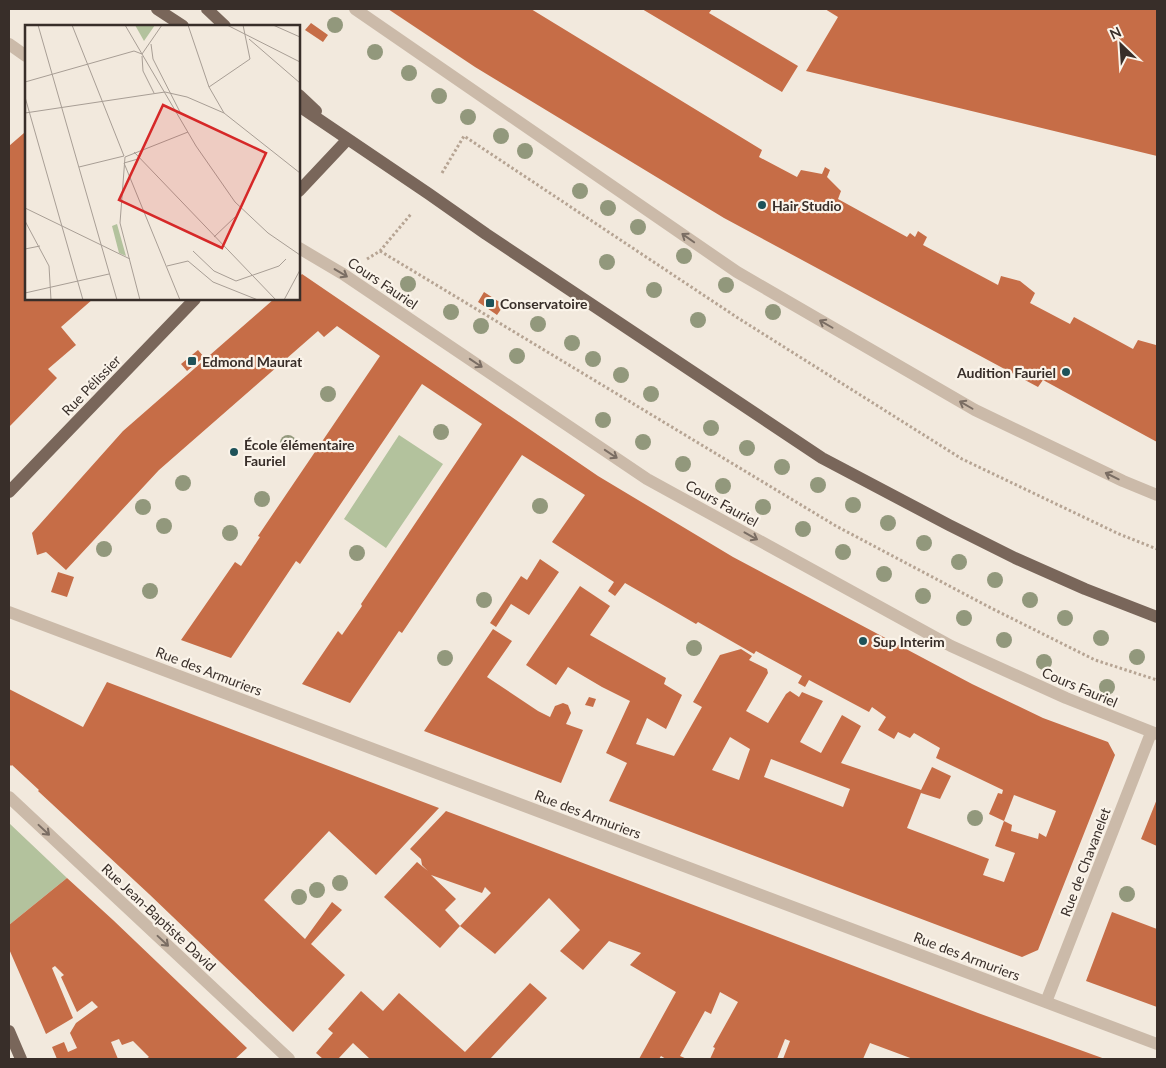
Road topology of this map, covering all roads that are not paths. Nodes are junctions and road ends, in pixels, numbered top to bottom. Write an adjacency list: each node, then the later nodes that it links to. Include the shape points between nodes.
1 (157, 9): 4 (main road)
2 (207, 9): 5 (main road)
3 (354, 9): 15 (street, one-way to 3, via 975,410 737,272)
4 (180, 25)
5 (224, 25)
6 (9, 44): 7 (street)
7 (25, 55)
8 (300, 96): 10 (main road)
9 (300, 107): 10 (main road)
10 (347, 140): 11 (main road); 17 (main road, via 822,458 1015,558)
11 (300, 190)
12 (300, 249): 18 (street, Cours Fauriel, one-way to 18, via 343,274 647,479 951,646)
13 (193, 300): 14 (main road, Rue Pélissier)
14 (9, 492)
15 (1157, 495)
16 (9, 612): 20 (street, Rue des Armuriers)
17 (1157, 617)
18 (1154, 734): 20 (street, Rue de Chavanelet)
19 (9, 797): 24 (street, Rue Jean-Baptiste David, one-way to 24)
20 (1046, 1002): 22 (street, Rue des Armuriers)
21 (9, 1030): 23 (main road)
22 (1157, 1044)
23 (21, 1059)
24 (289, 1059)

